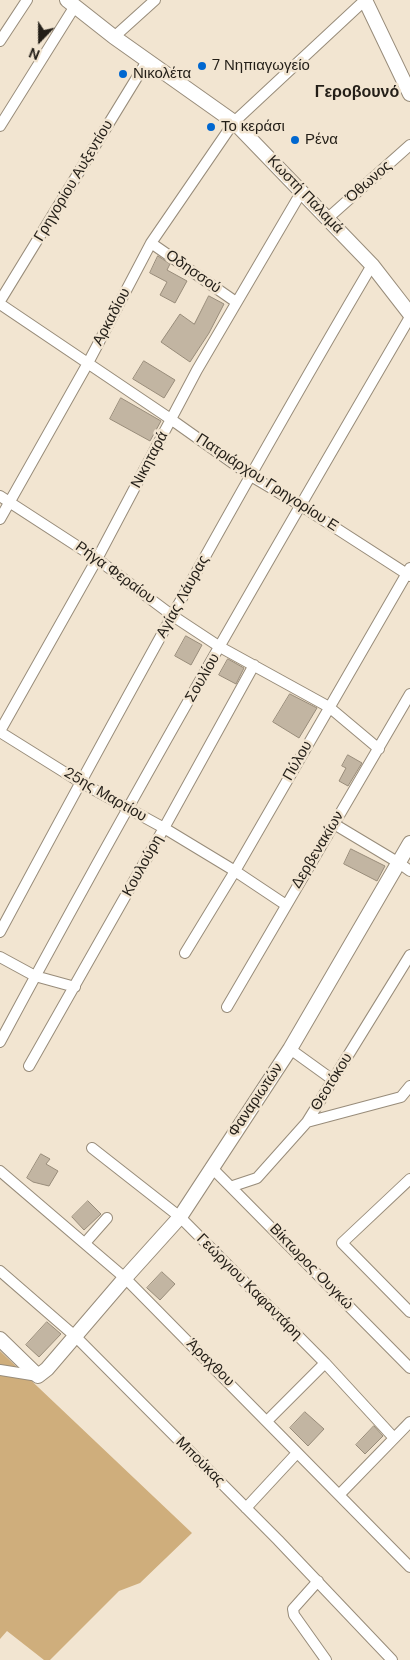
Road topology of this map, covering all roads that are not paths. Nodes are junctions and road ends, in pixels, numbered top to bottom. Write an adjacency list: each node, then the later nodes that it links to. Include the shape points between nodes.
1 (28, 0): 6 (street)
2 (155, 0): 5 (street)
3 (365, 0): 8 (street); 9 (street, Αρκαδίου)
4 (71, 3): 5 (street, Κωστή Παλαμά); 10 (street)
5 (114, 37): 7 (street, Κωστή Παλαμά)
6 (0, 41)
7 (147, 61): 9 (street, Κωστή Παλαμά); 16 (street, Γρηγορίου Αυξεντίου)
8 (410, 94)
9 (234, 122): 12 (street, Κωστή Παλαμά); 14 (street, Αρκαδίου)
10 (0, 126)
11 (410, 146): 13 (street, Όθωνος)
12 (302, 191): 13 (street, Κωστή Παλαμά); 17 (street, Νικηταρά)
13 (328, 218): 15 (street, Κωστή Παλαμά)
14 (151, 243): 17 (street, Οδησσού); 19 (street, Αρκαδίου)
15 (372, 265): 18 (street, Κωστή Παλαμά); 21 (street, Αγίας Λάυρας)
16 (0, 302): 19 (street, Πατριάρχου Γρηγορίου Ε)
17 (236, 302): 20 (street, Νικηταρά)
18 (410, 315): 24 (street, Σουλίου)
19 (88, 363): 20 (street, Πατριάρχου Γρηγορίου Ε); 23 (street, Αρκαδίου)
20 (172, 420): 21 (street, Πατριάρχου Γρηγορίου Ε); 26 (street, Νικηταρά)
21 (251, 476): 24 (street, Πατριάρχου Γρηγορίου Ε); 28 (street, Αγίας Λάυρας)
22 (0, 496): 23 (street, Ρήγα Φεραίου)
23 (9, 502): 25 (street, Αρκαδίου); 26 (street, Ρήγα Φεραίου)
24 (300, 505): 27 (street, Πατριάρχου Γρηγορίου Ε); 29 (street, Σουλίου)
25 (0, 519)
26 (96, 559): 28 (street, Ρήγα Φεραίου); 33 (street, Νικηταρά)
27 (409, 573): 32 (street, Πύλου)
28 (173, 616): 29 (street, Ρήγα Φεραίου); 35 (street, Αγίας Λάυρας)
29 (220, 647): 30 (street, Ρήγα Φεραίου); 36 (street, Σουλίου)
30 (254, 665): 32 (street, Ρήγα Φεραίου); 38 (street, Κουλούρη)
31 (410, 694): 34 (street, Δερβενακίων)
32 (329, 707): 34 (street, Ρήγα Φεραίου); 41 (street, Πύλου)
33 (0, 732): 35 (street, 25ης Μαρτίου)
34 (379, 749): 37 (street, Δερβενακίων)
35 (80, 782): 36 (street, 25ης Μαρτίου); 44 (street, Αγίας Λάυρας)
36 (128, 809): 38 (street, 25ης Μαρτίου); 48 (street, Σουλίου)
37 (334, 824): 40 (street); 43 (street, Δερβενακίων)
38 (164, 828): 41 (street, 25ης Μαρτίου); 49 (street, Κουλούρη)
39 (410, 843): 40 (street, Φαναριωτών)
40 (398, 863): 42 (street); 52 (street, Φαναριωτών)
41 (235, 872): 43 (street, 25ης Μαρτίου); 45 (street, Πύλου)
42 (410, 872)
43 (286, 905): 50 (street, Δερβενακίων)
44 (0, 932)
45 (184, 953)
46 (410, 955): 54 (street, Θεοτόκου)
47 (0, 957): 48 (street)
48 (36, 976): 49 (street); 51 (street, Σουλίου)
49 (75, 987): 53 (street, Κουλούρη)
50 (227, 1007)
51 (0, 1042)
52 (290, 1049): 54 (street); 59 (street, Φαναριωτών)
53 (29, 1066)
54 (333, 1080): 57 (street, Θεοτόκου)
55 (410, 1086): 56 (street)
56 (406, 1096): 57 (street)
57 (307, 1122): 62 (street, Θεοτόκου, via 257,1178)
58 (92, 1148): 63 (street, Γεώργιου Καφαντάρη)
59 (212, 1167): 62 (street, Βίκτωρος Ουγκώ); 63 (street, Φαναριωτών)
60 (0, 1170): 65 (street, Άραχθου)
61 (410, 1179): 68 (street, via 342,1243)
62 (233, 1186): 72 (street, Βίκτωρος Ουγκώ)
63 (180, 1217): 67 (street, Φαναριωτών); 71 (street, Γεώργιου Καφαντάρη)
64 (107, 1218): 65 (street)
65 (84, 1243): 67 (street, Άραχθου)
66 (0, 1270): 69 (street, Μπούκας)
67 (125, 1278): 69 (street, Φαναριωτών); 75 (street, Άραχθου)
68 (410, 1312)
69 (76, 1337): 74 (street, Φαναριωτών); 80 (street, Μπούκας)
70 (0, 1339): 74 (street)
71 (325, 1363): 75 (street); 77 (street, Γεώργιου Καφαντάρη)
72 (410, 1368)
73 (0, 1370): 74 (street)
74 (38, 1376)
75 (267, 1421): 78 (street, Άραχθου)
76 (410, 1422): 77 (street)
77 (394, 1438): 79 (street)
78 (297, 1453): 79 (street, Άραχθου); 80 (street)
79 (339, 1494): 81 (street, Άραχθου)
80 (246, 1508): 82 (street, Μπούκας)
81 (410, 1567)
82 (318, 1581): 83 (street, via 293,1609); 84 (street, Μπούκας)
83 (326, 1660)
84 (392, 1660)

